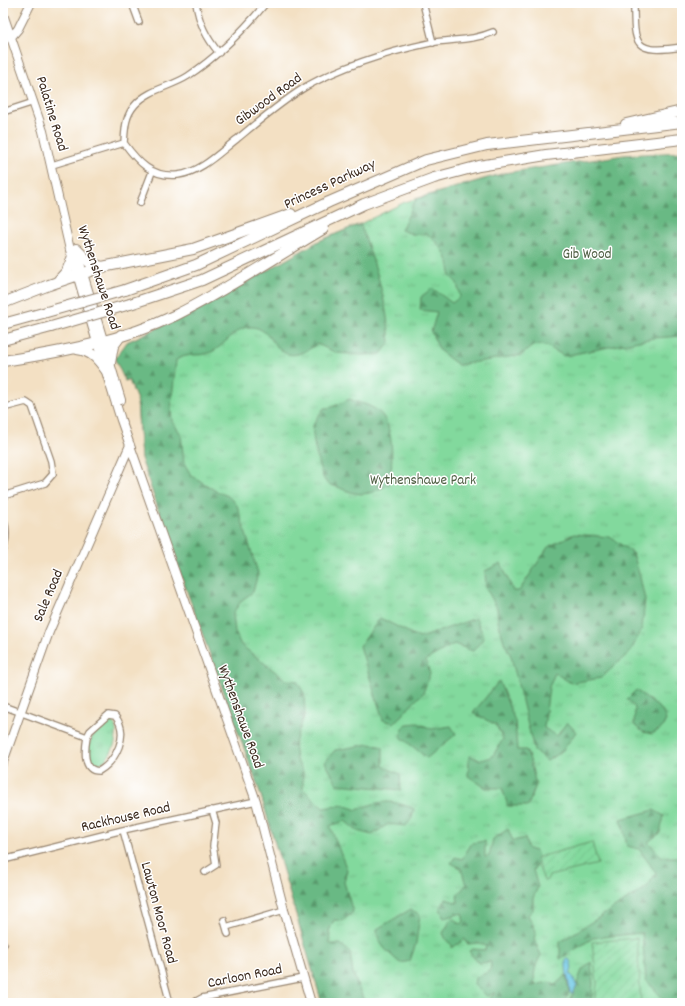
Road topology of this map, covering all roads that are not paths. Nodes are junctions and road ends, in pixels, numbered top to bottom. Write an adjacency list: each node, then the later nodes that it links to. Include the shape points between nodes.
1 (31, 3): 10 (main road)
2 (132, 3): 8 (street)
3 (196, 3): 14 (street, via 202,28)
4 (266, 3): 14 (street)
5 (423, 3): 12 (street)
6 (634, 3): 13 (street, via 634,32 636,41 641,46)
7 (3, 14): 10 (main road, Palatine Road)
8 (139, 22)
9 (493, 32): 12 (street, Gibwood Road, via 482,37)
10 (12, 36): 11 (street); 15 (main road, Palatine Road)
11 (3, 39)
12 (433, 43): 25 (street, Gibwood Road, via 346,68 309,85 280,104 210,160 190,172 166,175)
13 (682, 48)
14 (220, 53): 21 (street, via 186,77 149,93 134,106 126,121)
15 (34, 102): 17 (street); 24 (main road, Palatine Road)
16 (682, 111): 19 (highway)
17 (3, 112)
18 (682, 122): 19 (highway, Princess Parkway)
19 (595, 132): 26 (highway, Princess Parkway, via 487,145 442,156 388,175)
20 (682, 139): 23 (highway, Princess Parkway)
21 (124, 143): 24 (street); 25 (street, Gibwood Road, via 137,161)
22 (682, 146): 23 (highway)
23 (597, 148): 28 (highway, Princess Parkway, via 479,166 434,178)
24 (52, 165): 29 (main road, Palatine Road)
25 (152, 172): 27 (street)
26 (329, 202): 31 (highway, via 271,220 208,245); 35 (highway, Princess Parkway, bridge, via 196,265 125,290)
27 (140, 203)
28 (364, 204): 36 (highway, via 176,314); 37 (highway, Princess Parkway, bridge, via 202,280 130,304)
29 (66, 224): 30 (main road, Wythenshawe Road)
30 (74, 254): 31 (highway); 32 (main road, Wythenshawe Road); 33 (highway, via 67,271)
31 (102, 267): 32 (highway)
32 (80, 275): 33 (highway); 38 (main road, Wythenshawe Road)
33 (56, 282): 34 (highway)
34 (3, 303)
35 (3, 324)
36 (121, 336): 38 (highway); 41 (highway, via 113,346)
37 (3, 340)
38 (100, 341): 39 (highway); 41 (main road, Wythenshawe Road)
39 (75, 348): 40 (highway); 41 (highway, via 89,351)
40 (3, 361)
41 (108, 367): 43 (main road, Wythenshawe Road)
42 (3, 408): 44 (street, via 26,402 32,406 49,454 53,474 45,483)
43 (130, 445): 48 (main road, Sale Road, via 49,632); 51 (main road, Wythenshawe Road)
44 (3, 496)
45 (3, 517): 46 (street, via 6,527)
46 (3, 551)
47 (3, 706): 48 (street)
48 (21, 712): 49 (street); 50 (main road, Sale Road)
49 (87, 737): 49 (street, via 87,765 92,770 99,771 115,757 120,727 117,719 111,715 104,717)
50 (3, 762)
51 (256, 801): 52 (street, Rackhouse Road); 56 (main road, Wythenshawe Road)
52 (212, 810): 53 (street, Rackhouse Road); 55 (street, via 216,823 213,846 216,865)
53 (123, 830): 54 (street, Rackhouse Road); 61 (street, Lawton Moor Road)
54 (3, 860)
55 (205, 872)
56 (284, 910): 58 (street); 60 (main road, Wythenshawe Road)
57 (224, 920): 58 (street)
58 (226, 927): 59 (street)
59 (228, 934)
60 (303, 978): 62 (street, Carloon Road, via 202,998); 63 (main road, Wythenshawe Road)
61 (170, 1003)
62 (193, 1003)
63 (311, 1003)

